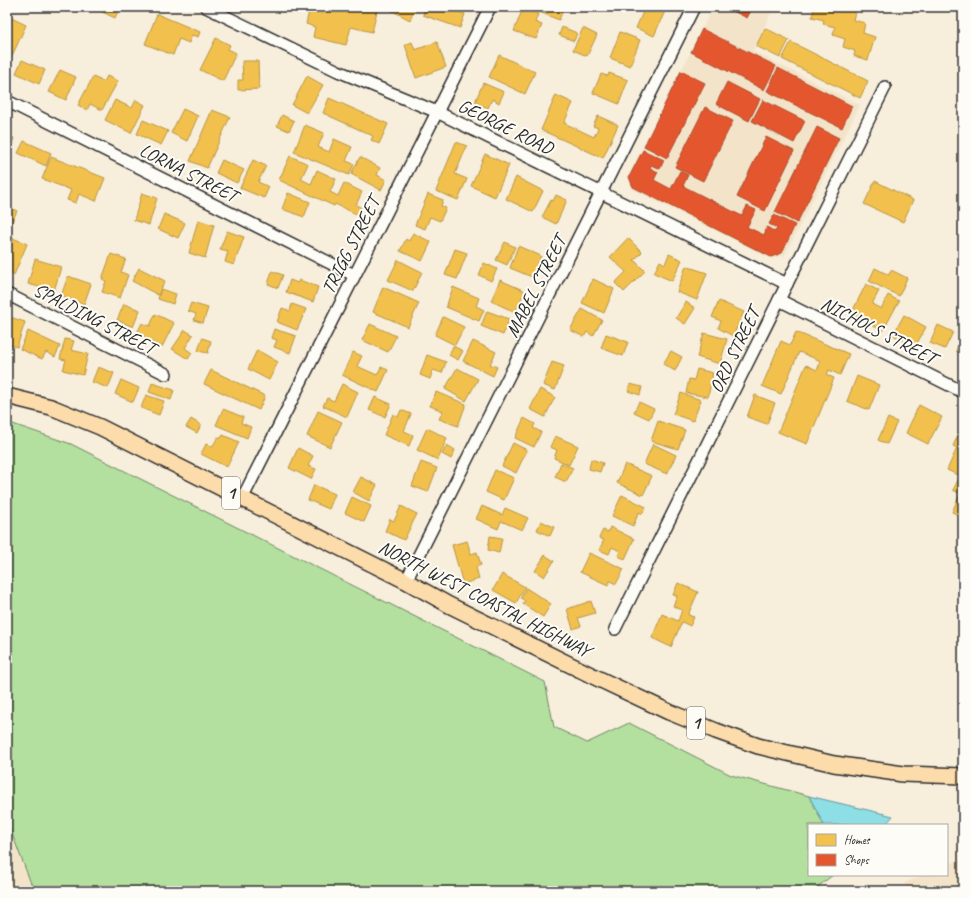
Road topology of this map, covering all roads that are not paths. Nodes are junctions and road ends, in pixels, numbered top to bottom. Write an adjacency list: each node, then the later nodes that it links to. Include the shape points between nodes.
1 (206, 7): 6 (street, GEORGE ROAD, via 338,71)
2 (490, 7): 6 (street, TRIGG STREET)
3 (694, 7): 7 (street, MABEL STREET)
4 (885, 87): 9 (street, ORD STREET)
5 (7, 101): 8 (street, LORNA STREET)
6 (437, 112): 7 (street, GEORGE ROAD); 8 (street, TRIGG STREET)
7 (602, 193): 9 (street, GEORGE ROAD); 16 (street, MABEL STREET)
8 (354, 275): 15 (street, TRIGG STREET)
9 (787, 284): 11 (street, ORD STREET)
10 (7, 294): 12 (street, SPALDING STREET)
11 (779, 300): 13 (street, NICHOLS STREET); 17 (street, ORD STREET)
12 (166, 374)
13 (963, 392)
14 (7, 396): 15 (highway, NORTH WEST COASTAL HIGHWAY / 1, via 51,407 100,427)
15 (242, 498): 16 (highway, NORTH WEST COASTAL HIGHWAY / 1)
16 (406, 581): 18 (highway, NORTH WEST COASTAL HIGHWAY / 1, via 449,605 668,712 758,746 834,764 903,774)
17 (615, 630)
18 (963, 776)

